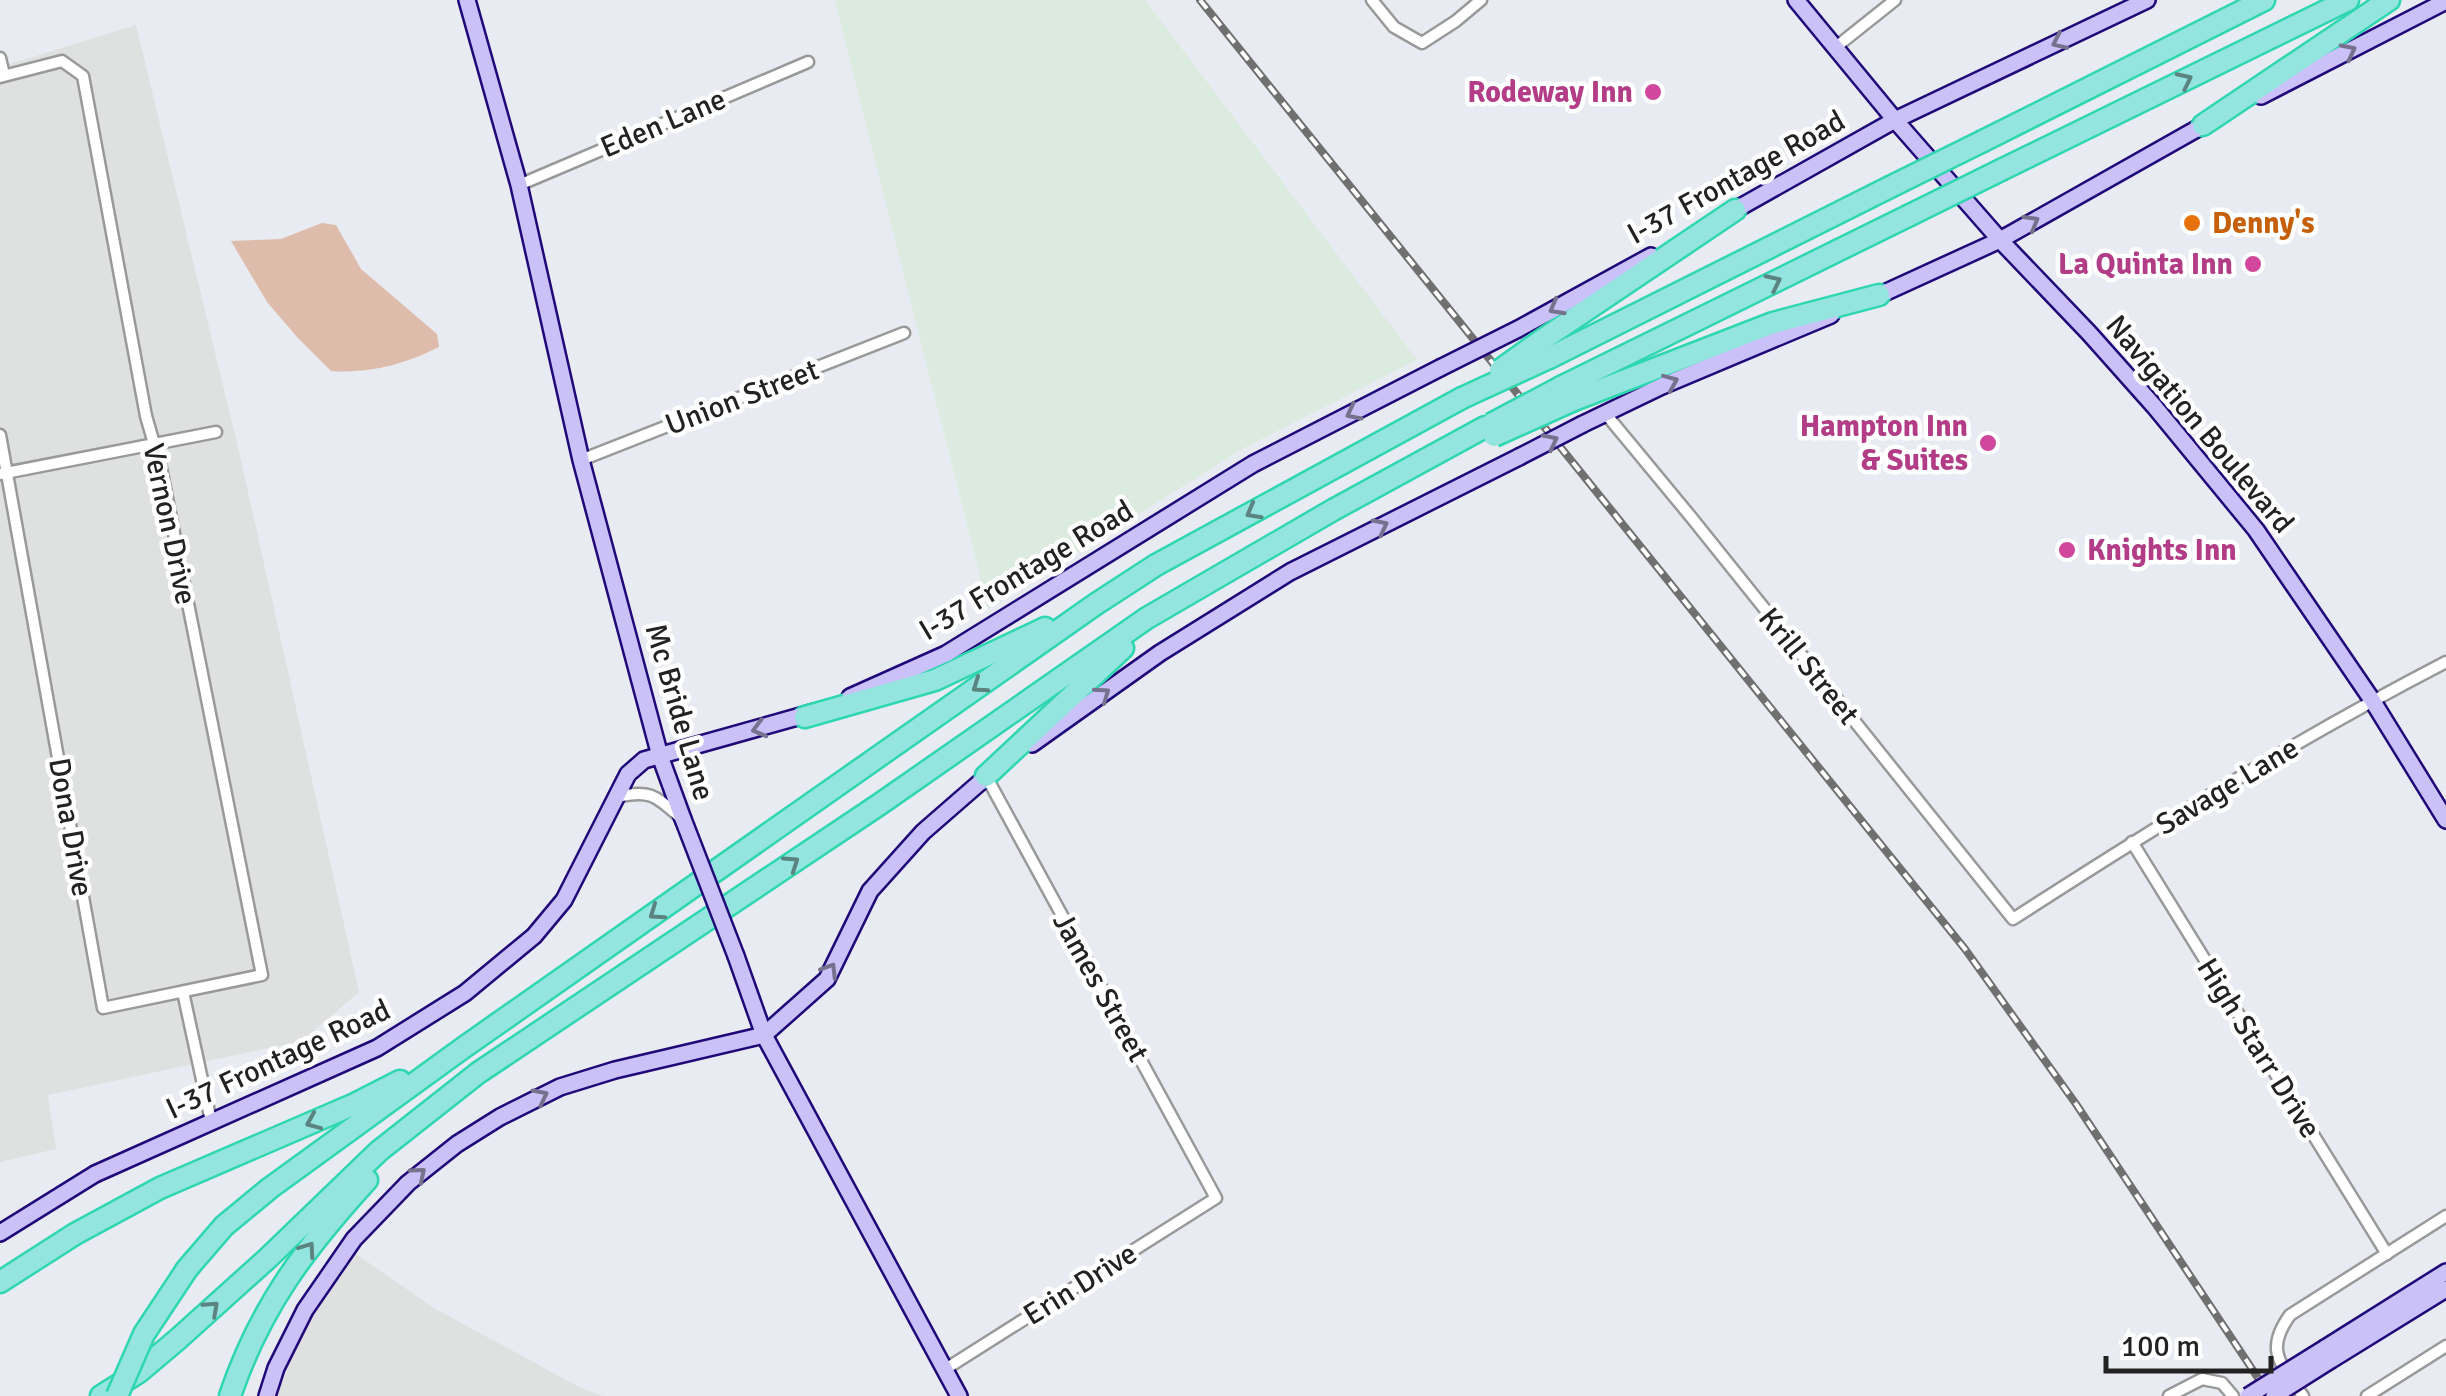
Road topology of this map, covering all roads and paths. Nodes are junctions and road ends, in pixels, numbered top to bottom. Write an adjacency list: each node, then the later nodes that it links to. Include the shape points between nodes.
1 (467, 0): 17 (main road, Mc Bride Lane)
2 (1372, 0): 3 (street, via 1394,27 1422,43)
3 (1481, 0)
4 (1796, 0): 11 (main road, Navigation Boulevard)
5 (1895, 0): 11 (street)
6 (2147, 0): 15 (main road, I-37 Frontage Road, one-way to 15)
7 (2264, 0): 22 (highway, bridge)
8 (2348, 0): 23 (highway, one-way to 8, bridge, via 1908,216)
9 (2389, 0): 16 (highway)
10 (2446, 1): 16 (main road, one-way to 10)
11 (1836, 47): 15 (main road, Navigation Boulevard)
12 (0, 58): 14 (street)
13 (808, 62): 17 (street, Eden Lane)
14 (2, 76): 27 (street, Vernon Drive, via 62,61 83,76)
15 (1895, 120): 18 (main road, I-37 Frontage Road); 19 (main road, Navigation Boulevard)
16 (2203, 125): 19 (main road, one-way to 16)
17 (519, 184): 28 (main road, Mc Bride Lane)
18 (1736, 210): 22 (highway); 34 (main road, I-37 Frontage Road, one-way to 34, bridge, via 1250,466 946,654)
19 (2000, 240): 20 (main road); 33 (main road, Navigation Boulevard, via 2247,518)
20 (1879, 296): 23 (highway, via 1773,323); 24 (main road, one-way to 20)
21 (904, 333): 28 (street, Union Street)
22 (1544, 350): 31 (highway, one-way to 31, bridge)
23 (1568, 394): 30 (highway, bridge, via 1401,472)
24 (1604, 414): 36 (main road, one-way to 24, bridge, via 1160,653 1290,572); 41 (street, Krill Street)
25 (216, 432): 27 (street)
26 (0, 436): 29 (street, Dona Drive)
27 (155, 446): 29 (street); 42 (street, Vernon Drive, via 262,976)
28 (581, 460): 35 (main road, Mc Bride Lane)
29 (4, 474): 42 (street, Dona Drive, via 104,1008)
30 (1274, 544): 36 (highway, via 1120,650); 45 (highway, one-way to 30, via 1148,618)
31 (1096, 604): 34 (highway, via 935,680); 44 (highway, one-way to 44)
32 (2446, 662): 33 (street, Savage Lane)
33 (2372, 700): 39 (main road, Navigation Boulevard); 40 (street, Savage Lane)
34 (805, 716): 35 (main road, I-37 Frontage Road, one-way to 35)
35 (660, 756): 37 (main road, I-37 Frontage Road, via 628,774); 38 (main road, Mc Bride Lane)
36 (986, 776): 43 (main road, one-way to 36, via 828,978 870,891); 47 (street, James Street)
37 (616, 797): 38 (street, via 648,793); 46 (main road, I-37 Frontage Road, via 564,900 534,936 465,993 377,1048)
38 (683, 820): 43 (main road, Mc Bride Lane, bridge)
39 (2446, 820)
40 (2132, 842): 41 (street, Savage Lane); 50 (street, High Starr Drive)
41 (2013, 919)
42 (184, 992): 46 (street)
43 (764, 1034): 56 (main road, Mc Bride Lane); 60 (main road, one-way to 43, via 305,1310 354,1239 456,1144 560,1087)
44 (464, 1048): 52 (highway, one-way to 52, via 356,1104 160,1188); 58 (highway, bridge, via 224,1226 144,1334)
45 (478, 1073): 57 (highway, one-way to 45, via 178,1339 380,1151); 59 (highway, one-way to 45, via 273,1298 320,1231)
46 (211, 1121): 49 (main road, I-37 Frontage Road, via 95,1174)
47 (1216, 1198): 56 (street, Erin Drive)
48 (2446, 1216): 50 (street)
49 (0, 1233)
50 (2386, 1254): 66 (street, via 2290,1316 2278,1332 2276,1352)
51 (2446, 1272): 55 (main road)
52 (0, 1282)
53 (2446, 1290): 55 (main road)
54 (2446, 1346): 67 (street)
55 (2328, 1354): 64 (main road, bridge); 65 (main road, bridge)
56 (944, 1370): 61 (main road, Mc Bride Lane)
57 (101, 1396)
58 (117, 1396)
59 (230, 1396)
60 (267, 1396)
61 (959, 1396)
62 (2169, 1396): 63 (street, via 2202,1379 2222,1383)
63 (2233, 1396)
64 (2248, 1396)
65 (2274, 1396)
66 (2303, 1396)
67 (2367, 1396)

